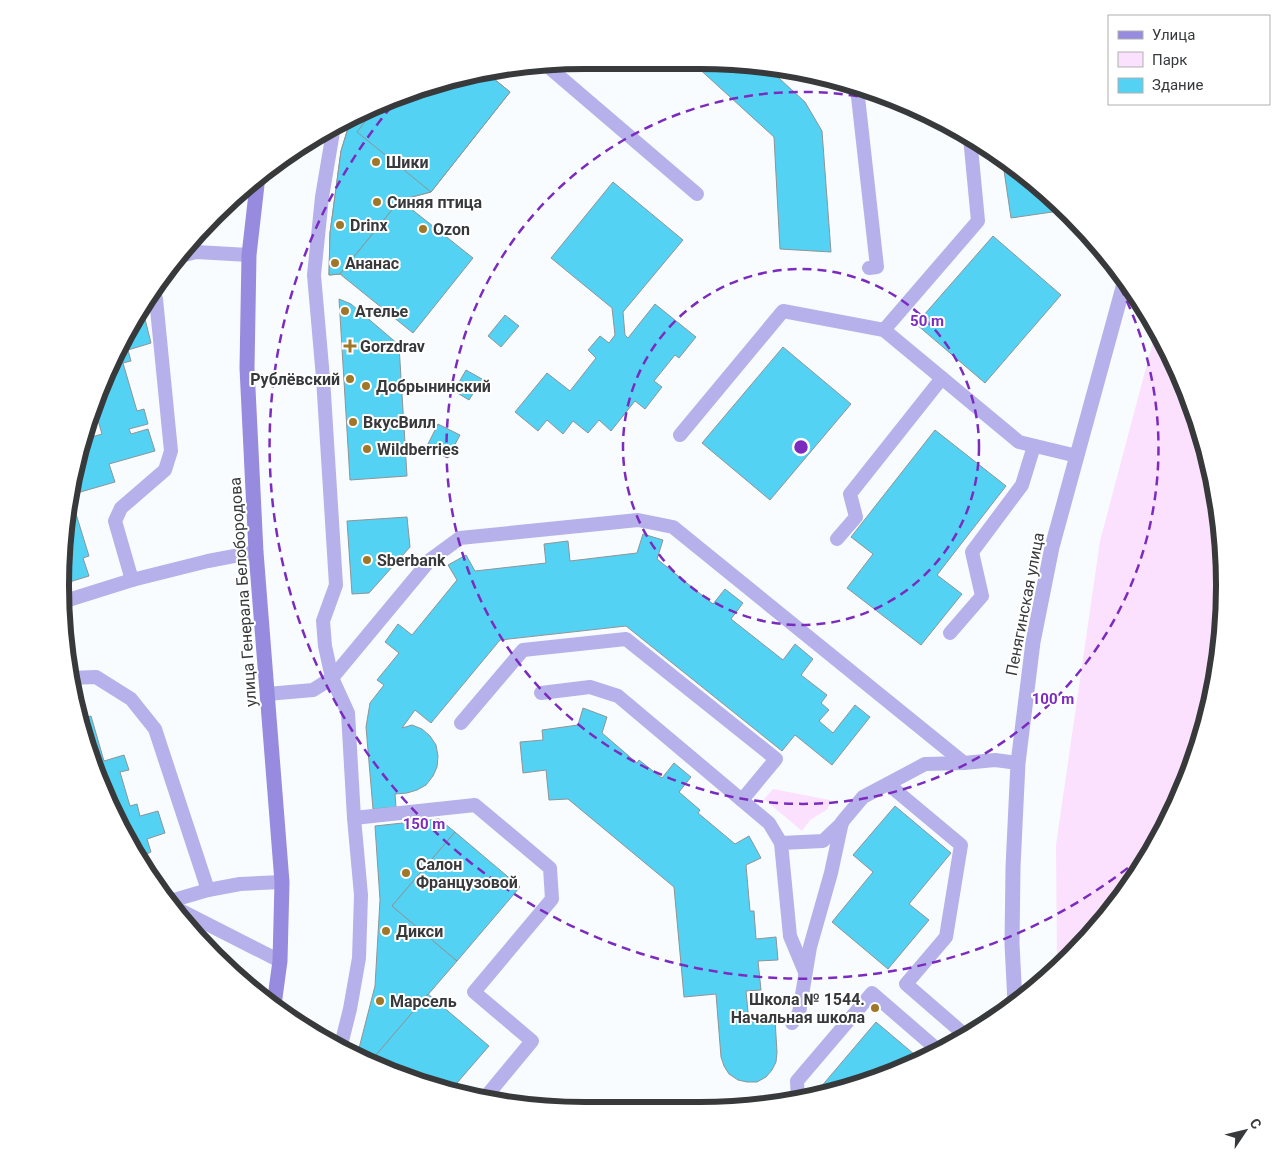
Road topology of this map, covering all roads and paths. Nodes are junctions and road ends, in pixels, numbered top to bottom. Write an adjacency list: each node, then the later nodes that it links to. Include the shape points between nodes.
1 (551, 70): 6 (lane)
2 (858, 93): 9 (lane, via 877,268)
3 (332, 135): 23 (lane, via 314,275 336,585 323,621)
4 (971, 146): 12 (lane, via 978,221)
5 (257, 188): 8 (main road, улица Генерала Белобородова)
6 (697, 194)
7 (190, 254): 8 (lane)
8 (249, 255): 18 (main road, улица Генерала Белобородова, via 247,368)
9 (869, 268)
10 (1123, 290): 16 (street, Пенягинская улица)
11 (156, 298): 19 (lane, via 171,451 165,470 121,508 115,521)
12 (884, 330): 13 (lane); 14 (lane, via 783,311)
13 (942, 378): 15 (lane, via 1019,442); 17 (lane, via 850,494 856,517)
14 (680, 435)
15 (1034, 446): 16 (lane); 21 (lane, via 1022,485 972,552 982,596)
16 (1076, 456): 28 (street, Пенягинская улица, via 1052,547 1033,642)
17 (837, 539)
18 (256, 552): 19 (lane); 25 (main road, улица Генерала Белобородова)
19 (132, 580): 20 (lane)
20 (69, 600)
21 (950, 633)
22 (77, 678): 35 (lane, via 96,677 130,699 155,729)
23 (332, 678): 25 (lane, via 312,690); 27 (lane, via 430,560 460,538 638,520 673,527); 31 (lane, via 348,713)
24 (541, 693): 30 (lane, via 590,687 618,696)
25 (267, 694): 34 (main road, улица Генерала Белобородова)
26 (461, 723): 30 (lane, via 523,650 626,639 776,759)
27 (964, 763): 28 (lane, via 995,760); 29 (lane, via 925,764)
28 (1018, 763): 40 (street, Пенягинская улица, via 1012,944)
29 (888, 784): 32 (lane, via 863,797); 43 (lane, via 961,845 946,937 906,984)
30 (742, 800): 33 (lane, via 769,823)
31 (354, 818): 44 (lane, via 360,896 359,958); 47 (lane, via 475,804 550,868 552,899 474,992 532,1041)
32 (842, 822): 33 (lane, via 823,842); 39 (lane)
33 (781, 843): 39 (lane, via 790,936)
34 (282, 882): 35 (lane, via 240,884); 38 (main road, улица Генерала Белобородова)
35 (208, 890): 36 (lane)
36 (176, 900)
37 (187, 913): 38 (lane)
38 (280, 961): 41 (main road, улица Генерала Белобородова)
39 (806, 974): 42 (lane, via 799,1013)
40 (1015, 995)
41 (275, 998)
42 (792, 1023)
43 (961, 1031)
44 (342, 1041)
45 (934, 1046): 46 (lane, via 872,993 797,1081)
46 (798, 1092)
47 (489, 1093)

